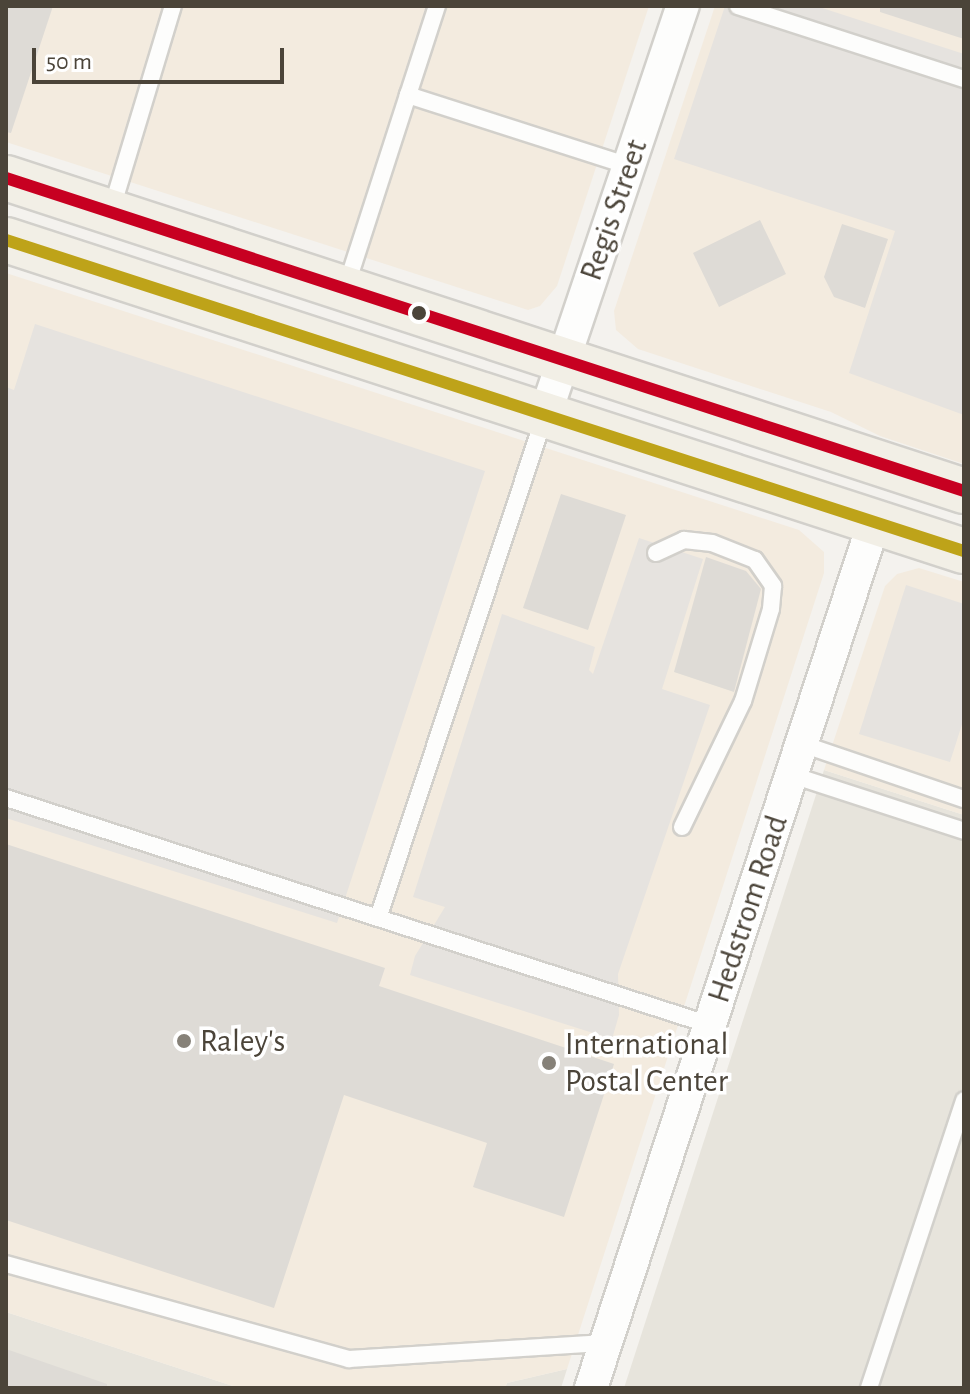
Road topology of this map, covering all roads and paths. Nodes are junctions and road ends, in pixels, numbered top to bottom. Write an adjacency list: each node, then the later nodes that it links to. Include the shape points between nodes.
1 (173, 6): 10 (lane)
2 (437, 6): 7 (lane)
3 (683, 6): 8 (street, Regis Street)
4 (738, 6): 5 (lane)
5 (779, 12): 6 (lane)
6 (964, 79)
7 (408, 95): 8 (lane); 12 (lane)
8 (629, 166): 13 (street, Regis Street)
9 (6, 178): 10 (main road)
10 (110, 212): 12 (main road)
11 (10, 245): 14 (main road)
12 (345, 289): 13 (main road)
13 (564, 360): 14 (street, Regis Street); 15 (main road)
14 (545, 415): 16 (main road); 25 (lane)
15 (964, 491)
16 (874, 522): 17 (main road); 19 (street, Hedstrom Road)
17 (964, 551)
18 (656, 553): 23 (lane, via 684,540 712,543 755,560 773,586 743,701)
19 (802, 744): 20 (street, Hedstrom Road); 22 (lane)
20 (792, 775): 24 (lane); 26 (street, Hedstrom Road)
21 (6, 798): 25 (lane)
22 (964, 799)
23 (682, 827)
24 (964, 831)
25 (378, 918): 26 (lane)
26 (710, 1025): 29 (street, Hedstrom Road)
27 (964, 1100): 31 (lane)
28 (6, 1264): 29 (lane, via 349,1359)
29 (606, 1343): 30 (street, Hedstrom Road)
30 (591, 1388)
31 (869, 1388)

